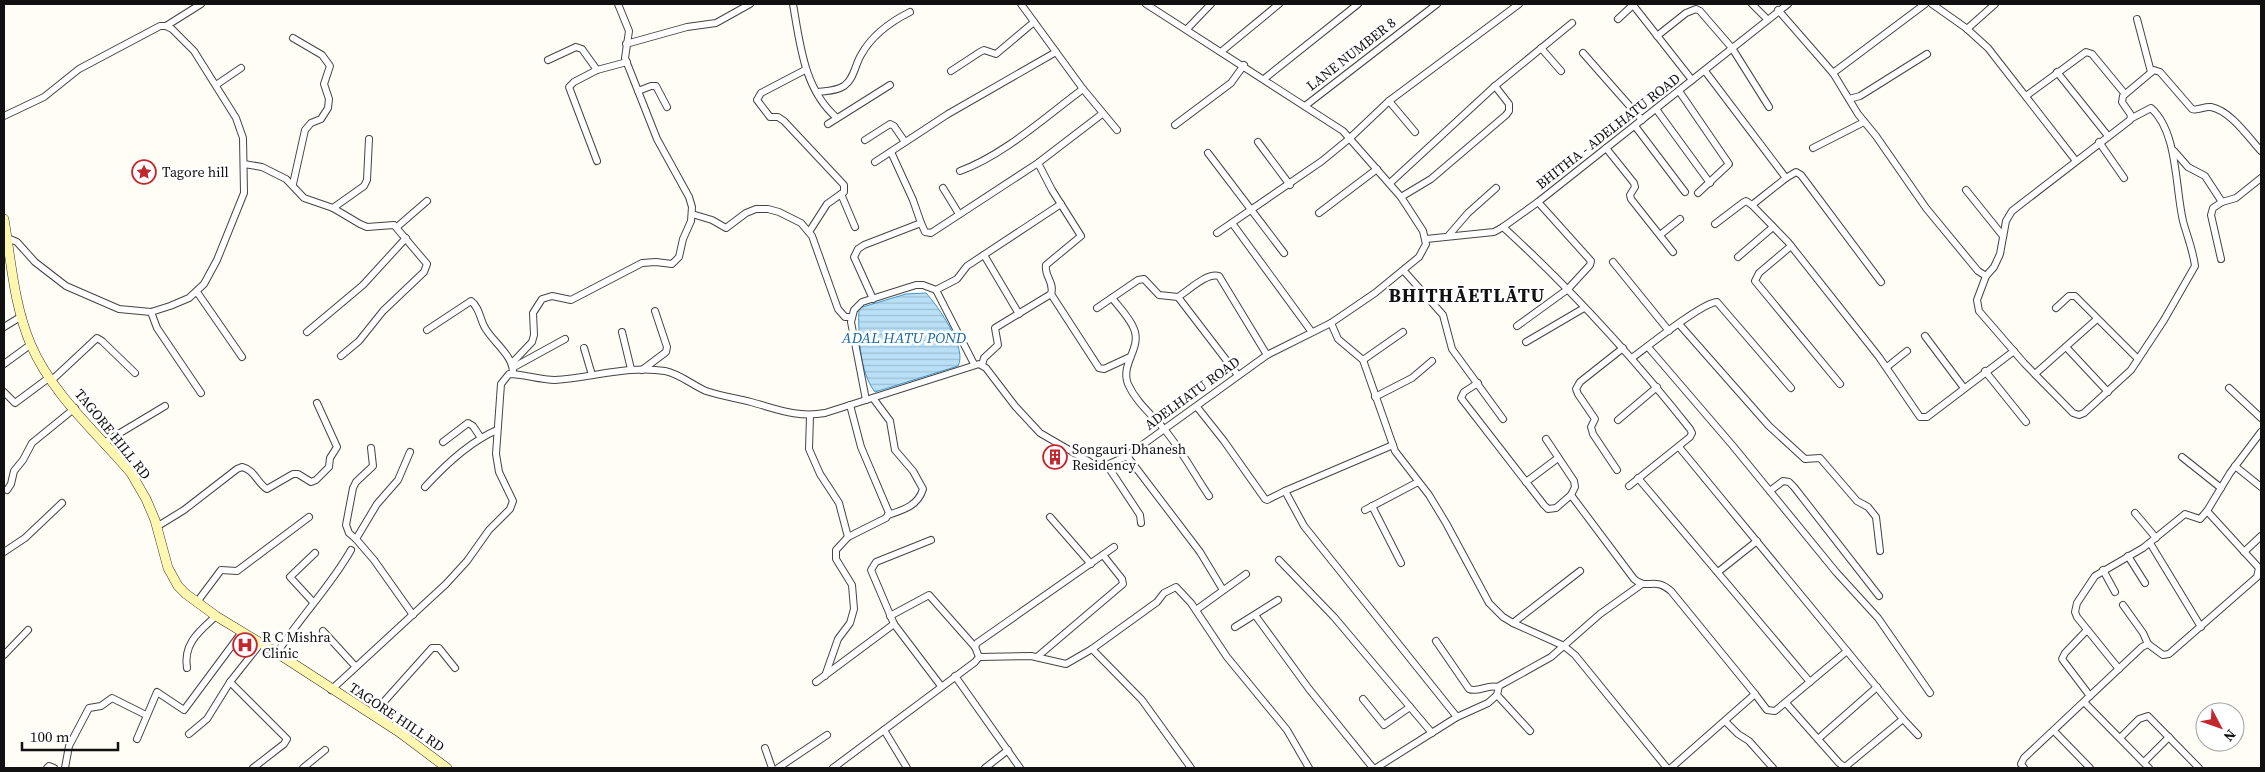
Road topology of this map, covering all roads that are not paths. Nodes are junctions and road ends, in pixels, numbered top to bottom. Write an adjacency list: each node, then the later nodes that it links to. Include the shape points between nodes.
1 (201, 4): 25 (street)
2 (618, 4): 30 (street, via 629,31)
3 (750, 4): 30 (street, via 716,24 687,27)
4 (793, 4): 42 (street)
5 (1021, 4): 23 (street)
6 (1146, 4): 26 (street)
7 (1212, 4): 26 (street)
8 (1279, 4): 33 (street)
9 (1358, 4): 49 (street)
10 (1436, 4): 62 (street, LANE NUMBER 8)
11 (1519, 4): 61 (street)
12 (1633, 4): 20 (street); 28 (street)
13 (1752, 4): 21 (street)
14 (1788, 4): 18 (street, BHITHA - ADELHATU ROAD)
15 (1925, 4): 48 (street)
16 (1932, 4): 27 (street)
17 (1995, 4): 27 (street)
18 (1778, 10): 21 (street, BHITHA - ADELHATU ROAD); 48 (street)
19 (910, 12): 57 (street, via 891,22 876,36 861,54 845,86)
20 (1618, 19)
21 (1767, 19): 32 (street, BHITHA - ADELHATU ROAD)
22 (2137, 20): 47 (street)
23 (1034, 22): 34 (street); 43 (street, via 996,54 984,50)
24 (1572, 23): 31 (street)
25 (166, 26): 51 (street, via 194,51); 67 (street, via 160,26 79,69 44,97)
26 (1187, 29): 33 (street)
27 (1968, 29): 59 (street, via 1988,48)
28 (1657, 36): 32 (street, via 1696,9); 50 (street)
29 (293, 38): 102 (street, via 322,55 330,66 324,84 328,108 321,119 310,123 305,130)
30 (626, 44): 38 (street)
31 (1541, 48): 44 (street); 53 (street)
32 (1732, 48): 45 (street, BHITHA - ADELHATU ROAD); 64 (street)
33 (1222, 51): 39 (street)
34 (1056, 52): 54 (street); 81 (street)
35 (1583, 53): 70 (street)
36 (1927, 54): 60 (street, via 1860,96)
37 (548, 60): 41 (street, via 579,47)
38 (627, 62): 41 (street); 56 (street)
39 (1244, 66): 49 (street); 73 (street, via 1230,83)
40 (241, 68): 51 (street)
41 (596, 70): 90 (street, via 569,87)
42 (806, 70): 57 (street); 109 (street, via 761,93 757,100 770,117 784,121 844,185)
43 (951, 71)
44 (1561, 71)
45 (1705, 71): 50 (street, BHITHA - ADELHATU ROAD); 97 (street)
46 (2057, 72): 58 (street, via 2088,52); 59 (street); 77 (street)
47 (2151, 72): 58 (street); 86 (street, via 2160,72 2192,109 2212,107 2225,115)
48 (1833, 73): 60 (street)
49 (1264, 79): 62 (street)
50 (1692, 80): 55 (street, BHITHA - ADELHATU ROAD)
51 (216, 85): 94 (street, via 241,128)
52 (890, 85): 68 (street)
53 (1495, 86): 100 (street); 110 (street, via 1510,104 1506,115 1431,178)
54 (1083, 89): 66 (street); 96 (street, via 997,152)
55 (1679, 91): 65 (street, BHITHA - ADELHATU ROAD); 101 (street, via 1729,164)
56 (638, 92): 63 (street, via 656,86); 119 (street, via 657,138 685,187)
57 (818, 92): 68 (street)
58 (2125, 94): 69 (street, via 2122,102)
59 (2026, 96): 91 (street)
60 (1849, 99): 71 (street)
61 (1389, 100): 76 (street); 78 (street)
62 (1305, 106): 78 (street)
63 (667, 107)
64 (1769, 107)
65 (1656, 109): 70 (street, BHITHA - ADELHATU ROAD); 101 (street)
66 (1102, 114): 75 (street); 93 (street)
67 (4, 116)
68 (837, 118): 72 (street)
69 (2132, 118): 77 (street); 88 (street, via 2152,108 2170,137)
70 (1642, 120): 74 (street, BHITHA - ADELHATU ROAD)
71 (1864, 122): 85 (street); 146 (street, via 1926,208 1978,271)
72 (828, 124)
73 (1175, 125)
74 (1635, 126): 84 (street, BHITHA - ADELHATU ROAD); 107 (street)
75 (1117, 130)
76 (1415, 132)
77 (2108, 136): 83 (street)
78 (1350, 138): 95 (street); 103 (street)
79 (369, 139): 116 (street, via 364,186)
80 (865, 140): 81 (street, via 890,124)
81 (905, 142): 87 (street)
82 (1258, 142): 103 (street)
83 (2099, 142): 91 (street); 98 (street)
84 (1606, 148): 112 (street, BHITHA - ADELHATU ROAD); 133 (street, via 1634,183 1635,189 1630,197)
85 (1813, 148)
86 (2261, 151)
87 (891, 152): 92 (street); 123 (street)
88 (2174, 152): 113 (street, via 2188,167 2205,176); 189 (street, via 2183,221 2196,266)
89 (1208, 153): 117 (street)
90 (597, 161)
91 (2076, 161): 134 (street, via 2012,211)
92 (876, 162)
93 (1038, 163): 114 (street); 120 (street)
94 (244, 164): 102 (street, via 262,167); 150 (street, via 241,203 213,270)
95 (1377, 169): 100 (street); 118 (street)
96 (960, 171)
97 (1786, 178): 115 (street); 147 (street, via 1796,172 1801,175)
98 (2124, 178)
99 (2261, 178): 113 (street, via 2236,198)
100 (1390, 183): 110 (street)
101 (1710, 183): 108 (street)
102 (293, 184): 116 (street, via 304,198)
103 (1290, 185): 117 (street)
104 (943, 188): 120 (street)
105 (1496, 188): 132 (street)
106 (1966, 190): 134 (street)
107 (1685, 192)
108 (1698, 193)
109 (841, 194): 127 (street); 130 (street, via 827,204)
110 (1401, 197): 137 (street)
111 (427, 201): 126 (street)
112 (1538, 202): 128 (street, BHITHA - ADELHATU ROAD); 148 (street, via 1591,262)
113 (2222, 202): 143 (street, via 2213,208 2210,216)
114 (1061, 204): 141 (street); 151 (street, via 1081,236 1046,265 1053,287)
115 (1752, 205): 125 (street, via 1744,202); 129 (street)
116 (333, 208): 126 (street, via 367,227 390,224)
117 (1252, 209): 124 (street); 140 (street)
118 (1320, 213)
119 (692, 214): 130 (street, via 726,228 746,213 768,208 801,223); 196 (street, via 679,257 672,264 642,263 571,300 552,296 542,299 533,313 532,342)
120 (959, 214): 123 (street, via 931,233 925,232)
121 (4, 219): 135 (main road, TAGORE HILL RD)
122 (1680, 219): 133 (street)
123 (921, 223): 154 (street, via 858,249 854,257)
124 (1232, 223): 131 (street); 169 (street)
125 (1715, 224)
126 (396, 227): 136 (street)
127 (856, 227)
128 (1503, 227): 132 (street, BHITHA - ADELHATU ROAD, via 1483,233); 148 (street)
129 (1773, 227): 138 (street); 142 (street)
130 (809, 232): 162 (street, via 838,309 845,317)
131 (1217, 233)
132 (1449, 235): 137 (street, BHITHA - ADELHATU ROAD)
133 (1660, 235): 139 (street)
134 (2003, 236): 146 (street, via 2000,254)
135 (5, 237): 159 (street, via 17,242 35,262 73,290 119,309); 161 (main road, TAGORE HILL RD)
136 (406, 238): 171 (street, via 363,285); 185 (street, via 424,259 426,268)
137 (1426, 239): 145 (street, ADELHATU ROAD, via 1418,257)
138 (1791, 246): 195 (street); 206 (street, via 1758,273 1754,281)
139 (1673, 252)
140 (1284, 253)
141 (984, 255): 149 (street, via 967,266 957,279); 160 (street)
142 (1738, 258)
143 (2221, 259)
144 (1613, 262): 170 (street)
145 (1404, 271): 164 (street, ADELHATU ROAD); 205 (street, via 1443,315 1452,349)
146 (1986, 276): 183 (street, via 1977,305)
147 (1881, 282)
148 (1568, 289): 156 (street); 166 (street)
149 (936, 290): 154 (street, via 920,284); 193 (street)
150 (197, 292): 159 (street); 186 (street)
151 (1051, 294): 160 (street); 187 (street, via 1099,368 1104,369)
152 (1178, 297): 153 (street, via 1159,296 1142,278); 184 (street, via 1209,277 1219,276); 201 (street)
153 (1112, 298): 155 (street); 187 (street, via 1134,328 1137,342)
154 (873, 299): 162 (street, via 859,305)
155 (1097, 308)
156 (1584, 308): 176 (street); 181 (street)
157 (2056, 308): 163 (street, via 2069,296 2075,296)
158 (655, 311): 198 (street, via 666,352)
159 (151, 312): 213 (street, via 157,328)
160 (1019, 314): 194 (street, via 995,328 998,345 984,358)
161 (22, 316): 167 (street); 177 (main road, TAGORE HILL RD)
162 (852, 317): 215 (street)
163 (2097, 319): 179 (street); 189 (street)
164 (1331, 323): 169 (street, ADELHATU ROAD); 190 (street, via 1338,339)
165 (1678, 324): 170 (street); 208 (street, via 1717,302); 273 (street, via 1769,426 1805,459 1820,458 1857,501 1873,512)
166 (1517, 326)
167 (4, 327)
168 (427, 330): 196 (street, via 471,301 488,333)
169 (1311, 331): 184 (street, ADELHATU ROAD)
170 (1669, 331): 178 (street)
171 (307, 332)
172 (622, 332): 197 (street)
173 (1403, 332): 190 (street)
174 (1925, 336): 209 (street)
175 (565, 339): 196 (street)
176 (1526, 342)
177 (30, 345): 192 (street); 204 (main road, TAGORE HILL RD)
178 (1648, 347): 188 (street); 252 (street)
179 (2066, 347): 202 (street); 212 (street)
180 (584, 348): 203 (street)
181 (1623, 348): 188 (street); 242 (street, via 1580,382 1576,389 1595,419 1593,434)
182 (1907, 351): 195 (street)
183 (2014, 351): 199 (street); 202 (street)
184 (1267, 354): 201 (street, ADELHATU ROAD)
185 (342, 356)
186 (242, 357)
187 (1130, 357): 227 (street, via 1126,375 1128,384 1146,411)
188 (1632, 358): 207 (street)
189 (2138, 359): 212 (street)
190 (1363, 360): 214 (street)
191 (1432, 361): 214 (street, via 1412,378)
192 (4, 364)
193 (974, 364): 194 (street); 215 (street)
194 (982, 365): 240 (street, via 1040,432 1095,464)
195 (1887, 367): 209 (street, via 1923,418)
196 (513, 368): 203 (street, via 551,380); 226 (street, via 501,384)
197 (631, 369): 198 (street); 203 (street)
198 (642, 370): 221 (street, via 672,373 725,397 783,413)
199 (1985, 372): 209 (street); 225 (street)
200 (135, 373): 204 (street, via 97,338)
201 (1237, 374): 219 (street, ADELHATU ROAD)
202 (2035, 374): 212 (street, via 2076,415 2084,413)
203 (592, 375)
204 (51, 379): 211 (street, via 15,403); 220 (main road, TAGORE HILL RD)
205 (1478, 383): 223 (street); 245 (street, via 1464,392 1462,398)
206 (1840, 384)
207 (1657, 387): 224 (street); 234 (street, via 1692,433)
208 (1790, 388)
209 (1964, 388)
210 (2229, 388): 222 (street)
211 (4, 392)
212 (2108, 392)
213 (201, 393)
214 (1375, 397): 233 (street)
215 (869, 399): 217 (street); 258 (street, via 890,421 895,450 923,489 913,504)
216 (318, 403): 262 (street, via 337,447 329,467 316,480 311,482 293,474 267,488 251,471 242,467)
217 (850, 405): 221 (street); 258 (street, via 861,448 890,510)
218 (165, 406): 231 (street)
219 (1197, 407): 227 (street, ADELHATU ROAD); 251 (street, via 1265,499)
220 (75, 408): 231 (main road, TAGORE HILL RD); 250 (street, via 32,444 14,471)
221 (810, 416): 263 (street, via 809,449 838,503)
222 (2261, 418)
223 (1503, 419)
224 (1618, 420)
225 (2026, 422)
226 (497, 430): 229 (street); 295 (street, via 497,464 513,501 510,509 461,567)
227 (1165, 430): 237 (street, ADELHATU ROAD); 254 (street)
228 (2261, 432): 241 (street)
229 (481, 438): 232 (street, via 468,422); 247 (street, via 446,465)
230 (1546, 440): 239 (street)
231 (105, 442): 262 (main road, TAGORE HILL RD, via 140,487)
232 (443, 442)
233 (1393, 445): 244 (street, via 1398,457); 251 (street)
234 (1679, 447): 243 (street); 268 (street)
235 (371, 448): 266 (street, via 373,466 354,485 346,525)
236 (410, 452): 266 (street, via 398,480 377,504)
237 (1127, 456): 240 (street, ADELHATU ROAD); 287 (street, via 1195,544)
238 (2182, 457): 249 (street)
239 (1558, 458): 245 (street); 253 (street, via 1576,484)
240 (1107, 465): 261 (street, via 1140,515)
241 (2235, 466): 248 (street); 249 (street)
242 (1617, 470)
243 (1638, 478): 246 (street); 283 (street)
244 (1418, 482): 279 (street, via 1369,508); 299 (street, via 1446,523 1489,603)
245 (1526, 482): 253 (street, via 1548,508 1556,508)
246 (1629, 486)
247 (425, 487)
248 (2261, 487)
249 (2221, 488): 256 (street)
250 (7, 490)
251 (1284, 491): 340 (street, via 1304,526)
252 (1770, 491): 289 (street, via 1783,481 1794,487); 331 (street, via 1878,618)
253 (1571, 495): 286 (street, via 1634,579)
254 (1209, 496)
255 (62, 503): 271 (street, via 26,538)
256 (2207, 511): 265 (street, via 2200,519 2185,514); 274 (street)
257 (2136, 513): 265 (street)
258 (888, 515): 263 (street)
259 (309, 517): 291 (street, via 237,571 221,570)
260 (1050, 517): 280 (street)
261 (1141, 522)
262 (158, 526): 291 (main road, TAGORE HILL RD, via 172,577)
263 (848, 536): 322 (street, via 835,556 852,586 854,609 850,623 838,639)
264 (2261, 536): 274 (street)
265 (2156, 538): 269 (street)
266 (356, 539): 295 (street)
267 (931, 540): 298 (street, via 873,566 872,574)
268 (1756, 541): 283 (street); 313 (street)
269 (2150, 543): 277 (street); 301 (street)
270 (1114, 547): 276 (street)
271 (6, 548)
272 (351, 550): 292 (street)
273 (1880, 551)
274 (2244, 552): 301 (street, via 2259,568 2259,575)
275 (315, 553): 292 (street, via 290,576)
276 (1103, 555): 280 (street); 317 (street, via 1123,584)
277 (2128, 556): 281 (street); 285 (street)
278 (1279, 560): 337 (street, via 1334,617)
279 (1401, 563)
280 (1091, 564): 311 (street)
281 (2103, 570): 288 (street); 304 (street, via 2088,584 2076,608 2077,617)
282 (1580, 571): 299 (street)
283 (1718, 572): 326 (street)
284 (1246, 574): 287 (street)
285 (2145, 583)
286 (1642, 584): 310 (street, via 1600,614); 332 (street, via 1659,583 1671,591)
287 (1224, 590): 294 (street)
288 (2115, 592)
289 (1879, 596)
290 (1278, 600): 296 (street)
291 (197, 602): 297 (main road, TAGORE HILL RD)
292 (312, 602): 314 (street)
293 (2123, 605): 309 (street)
294 (1196, 610): 312 (street, via 1178,588 1173,587); 371 (street, via 1227,657 1287,730)
295 (413, 615): 318 (street)
296 (1255, 615): 302 (street); 372 (street, via 1309,688)
297 (216, 616): 306 (main road, TAGORE HILL RD); 319 (street, via 190,642 185,660)
298 (890, 616): 300 (street); 311 (street, via 929,595)
299 (1512, 623): 310 (street)
300 (894, 624): 322 (street); 327 (street)
301 (2201, 627): 309 (street, via 2166,655)
302 (1236, 628)
303 (28, 630): 315 (street)
304 (2087, 630): 321 (street); 333 (street, via 2062,659)
305 (323, 631): 318 (street)
306 (242, 632): 308 (main road, TAGORE HILL RD); 338 (street, via 185,709 158,691)
307 (1436, 641): 330 (street, via 1469,689 1489,685)
308 (261, 643): 314 (main road, TAGORE HILL RD); 324 (street)
309 (2148, 644): 321 (street)
310 (1564, 646): 330 (street); 373 (street)
311 (975, 647): 316 (street)
312 (1092, 649): 317 (street, via 1066,664); 370 (street, via 1142,700)
313 (1847, 651): 326 (street); 328 (street)
314 (277, 653): 329 (main road, TAGORE HILL RD)
315 (4, 655)
316 (979, 657): 317 (street); 323 (street)
317 (1037, 657)
318 (355, 666): 329 (street)
319 (187, 668)
320 (455, 668): 339 (street, via 439,648 432,648)
321 (2119, 669): 333 (street)
322 (825, 676): 325 (street)
323 (955, 676): 327 (street); 356 (street)
324 (230, 682): 347 (street, via 207,719); 361 (street, via 287,739)
325 (816, 682)
326 (1810, 682): 336 (street)
327 (941, 686): 343 (street)
328 (1877, 687): 341 (street); 353 (street)
329 (331, 690): 339 (main road, TAGORE HILL RD)
330 (1497, 691): 340 (street, via 1488,703); 344 (street)
331 (1930, 693)
332 (1755, 694): 336 (street, via 1772,712); 342 (street)
333 (2090, 696): 335 (street)
334 (1363, 699): 337 (street, via 1384,725)
335 (2084, 702): 345 (street); 351 (street)
336 (1786, 703): 353 (street)
337 (1410, 707): 346 (street)
338 (146, 715): 352 (street); 360 (street, via 112,698 101,706 89,708 69,746)
339 (372, 715): 363 (main road, TAGORE HILL RD)
340 (1457, 717): 346 (street)
341 (1903, 719): 349 (street); 353 (street, via 1845,767)
342 (1725, 721): 373 (street); 374 (street, via 1749,741)
343 (884, 730): 366 (street); 367 (street)
344 (1530, 731)
345 (2054, 731): 375 (street, via 2022,760); 376 (street)
346 (1432, 733): 372 (street)
347 (189, 734)
348 (827, 735): 365 (street)
349 (1918, 735)
350 (2170, 737): 351 (street, via 2148,716 2139,719); 357 (street); 378 (street)
351 (2120, 738): 357 (street)
352 (137, 739)
353 (1818, 739)
354 (765, 748): 364 (street)
355 (326, 750): 362 (street)
356 (1008, 750): 368 (street); 369 (street)
357 (2144, 762): 377 (street)
358 (47, 768): 359 (street)
359 (54, 768)
360 (65, 768)
361 (253, 768)
362 (303, 768)
363 (447, 768)
364 (772, 768)
365 (778, 768)
366 (833, 768)
367 (907, 768)
368 (985, 768)
369 (1020, 768)
370 (1191, 768)
371 (1309, 768)
372 (1377, 768)
373 (1669, 768)
374 (1773, 768)
375 (2024, 768)
376 (2090, 768)
377 (2149, 768)
378 (2199, 768)

